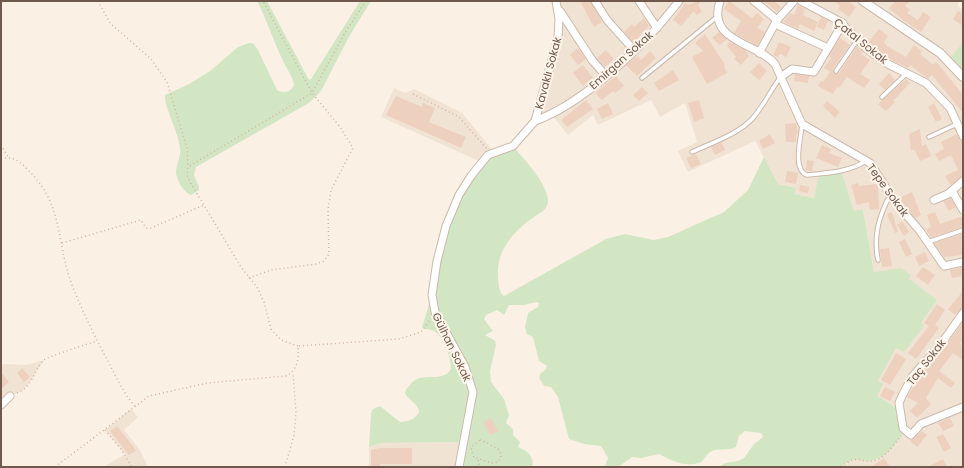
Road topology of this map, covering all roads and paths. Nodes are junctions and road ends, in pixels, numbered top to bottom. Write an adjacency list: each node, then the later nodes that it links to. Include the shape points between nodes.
1 (98, 1): 41 (path, via 110,23 151,59 168,82 187,148)
2 (263, 1): 27 (path)
3 (366, 1): 27 (path, via 346,31)
4 (595, 1): 19 (street, via 607,20)
5 (639, 1): 16 (street)
6 (679, 1): 16 (street, Emirgan Sokak)
7 (720, 1): 13 (street)
8 (754, 1): 14 (street)
9 (794, 1): 14 (street)
10 (801, 1): 15 (street, Çatal Sokak)
11 (864, 1): 25 (street, via 940,53)
12 (557, 4): 23 (street, via 588,54); 30 (street, Kavaklı Sokak, via 558,38)
13 (718, 16): 20 (street, via 722,26 734,40); 26 (lane)
14 (776, 22): 18 (street); 20 (street)
15 (843, 23): 17 (street, Çatal Sokak); 18 (street)
16 (657, 28): 19 (street, Emirgan Sokak)
17 (858, 39): 21 (lane); 22 (street, Çatal Sokak, via 880,59)
18 (828, 48): 24 (street, via 814,72 795,68)
19 (634, 50): 23 (street, Emirgan Sokak)
20 (759, 52): 24 (street, via 773,61)
21 (836, 71)
22 (907, 73): 29 (lane); 32 (street, Çatal Sokak, via 935,90 950,108)
23 (606, 76): 30 (street, Emirgan Sokak, via 567,104)
24 (781, 77): 31 (street); 36 (lane, via 748,123)
25 (963, 77)
26 (642, 78)
27 (312, 93): 41 (path); 53 (path, via 333,117 353,148 331,190 328,210 329,254 324,261 316,264 271,270)
28 (413, 94): 37 (path, via 459,116)
29 (882, 97)
30 (535, 121): 37 (street, Gülhan Sokak, via 513,146)
31 (802, 124): 40 (street, Tepe Sokak); 40 (lane, via 798,165 804,174 841,170)
32 (957, 124): 33 (street, Çatal Sokak); 34 (lane)
33 (963, 136)
34 (930, 137)
35 (1, 145): 38 (path)
36 (692, 152)
37 (491, 153): 54 (street, Gülhan Sokak, via 480,162 464,186 446,226 434,279 432,295)
38 (8, 157): 39 (path); 49 (path, via 20,163 45,189 57,217)
39 (1, 159)
40 (866, 161): 44 (street, Tepe Sokak, via 874,168)
41 (188, 167): 46 (path, via 187,175)
42 (963, 181): 43 (street)
43 (952, 191): 45 (street); 47 (street)
44 (890, 195): 50 (street, Tepe Sokak); 51 (lane, via 881,214 875,238)
45 (934, 200)
46 (204, 205): 49 (path, via 151,228 146,228 141,220); 53 (path)
47 (963, 210)
48 (963, 230): 50 (lane)
49 (62, 243): 56 (path, via 72,283)
50 (927, 243): 52 (street, Tepe Sokak, via 944,266)
51 (878, 260)
52 (963, 262)
53 (250, 278): 57 (path, via 261,296 271,329 281,340)
54 (435, 312): 57 (path, via 425,327 409,337); 70 (street, Gülhan Sokak, via 465,367 472,392)
55 (963, 313): 64 (street, Taç Sokak, via 941,344 912,377 902,396 899,403 903,428)
56 (97, 341): 59 (path, via 44,360 22,391); 61 (path)
57 (298, 346): 58 (path, via 296,368)
58 (293, 373): 61 (path, via 286,376 207,383 173,390 149,396); 69 (path, via 296,420)
59 (10, 396): 60 (street)
60 (1, 405)
61 (135, 406): 63 (path)
62 (963, 407): 64 (street, via 921,424)
63 (105, 430): 67 (path); 68 (path)
64 (908, 433): 73 (path, via 880,458 856,458)
65 (478, 460): 66 (path); 66 (path, via 472,455 471,448 476,442 483,440 500,452 500,460); 71 (path)
66 (493, 464): 72 (path)
67 (55, 467)
68 (132, 467)
69 (285, 467)
70 (459, 467)
71 (480, 467)
72 (494, 467)
73 (842, 467)

